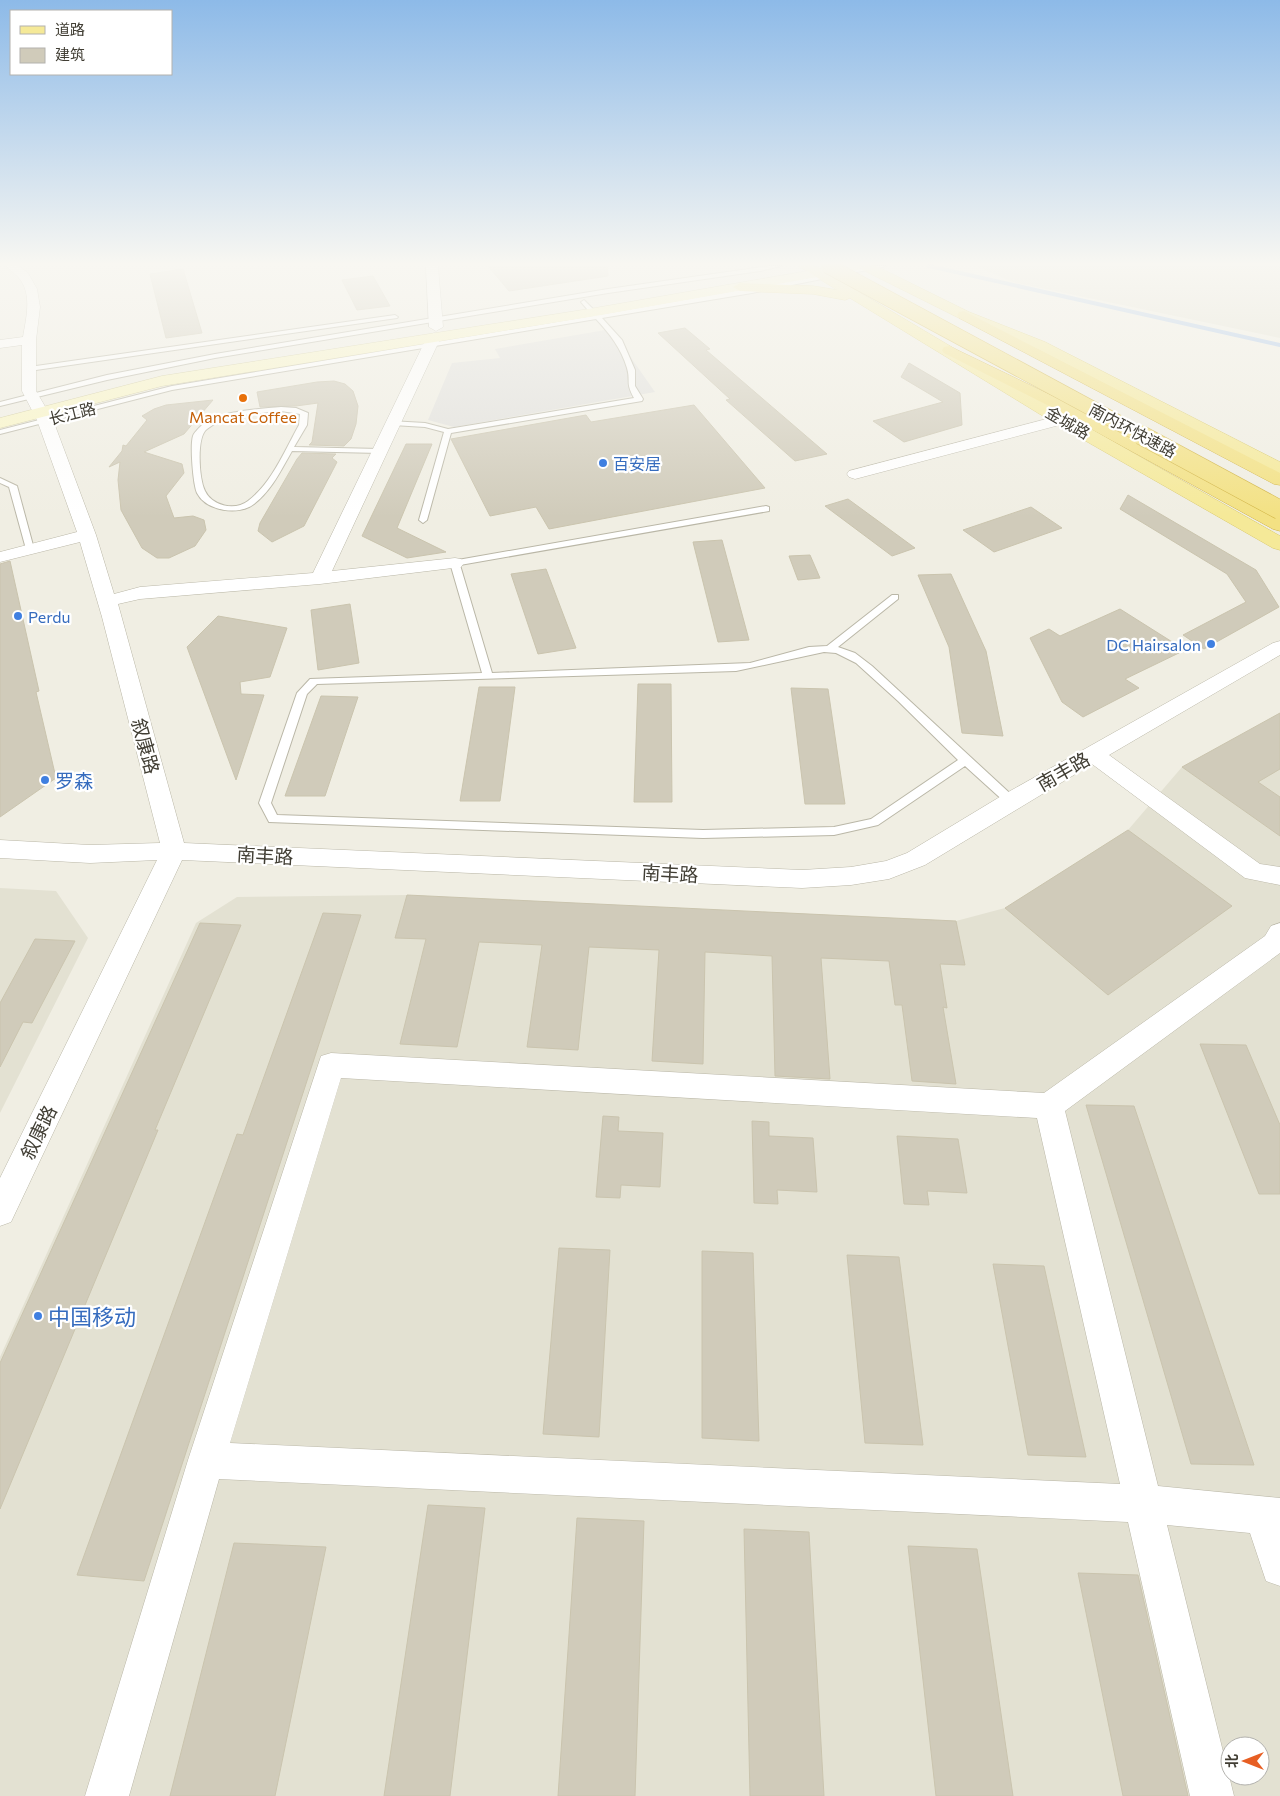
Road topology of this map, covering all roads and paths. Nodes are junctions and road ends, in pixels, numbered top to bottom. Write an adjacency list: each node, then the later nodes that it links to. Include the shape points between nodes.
1 (29, 350): 11 (street, 叙康路)
2 (164, 350): 11 (lane)
3 (335, 350): 13 (main road, 长江路, via 162,381)
4 (426, 350): 17 (street)
5 (623, 350): 18 (lane, via 631,370 632,386 640,399)
6 (949, 350): 14 (main road, 金城路)
7 (973, 350): 28 (highway, 南内环快速路, bridge)
8 (1010, 350): 26 (highway, 南内环快速路)
9 (1031, 350): 25 (highway)
10 (1047, 350): 22 (main road)
11 (29, 369): 13 (street, 叙康路)
12 (0, 404): 13 (lane, 长江路)
13 (38, 408): 15 (main road, 长江路); 16 (main road, 长江路); 19 (lane, 长江路); 31 (street, 叙康路)
14 (1061, 412): 23 (street); 30 (highway); 32 (main road, 金城路)
15 (0, 414)
16 (0, 423)
17 (393, 423): 18 (lane, via 425,425); 21 (street)
18 (448, 431): 29 (lane)
19 (0, 432)
20 (289, 449): 20 (lane, via 268,486 250,504 233,509 218,507 202,493 196,470 197,436 204,427 239,414 296,410 304,413 303,425); 21 (lane)
21 (380, 451): 36 (street)
22 (1280, 469)
23 (855, 474)
24 (0, 480): 33 (lane, via 13,486)
25 (1280, 480)
26 (1280, 493)
27 (766, 509): 35 (lane)
28 (1280, 510)
29 (424, 520)
30 (1280, 525)
31 (87, 535): 33 (street); 38 (street, 叙康路)
32 (1280, 544)
33 (30, 549): 34 (street)
34 (0, 557)
35 (455, 563): 36 (street); 41 (lane)
36 (320, 578): 38 (street, via 140,593)
37 (895, 597): 40 (lane)
38 (107, 600): 46 (street, 叙康路)
39 (1280, 647): 42 (street, 南丰路)
40 (831, 648): 41 (lane, via 810,650 752,668); 43 (lane, via 851,655 918,711)
41 (488, 677): 43 (lane, via 314,681 302,693 265,803 273,819 703,834 834,831 874,822)
42 (1093, 754): 44 (street, 南丰路); 47 (street, via 1254,872)
43 (966, 760): 44 (lane)
44 (1011, 801): 46 (street, 南丰路, via 916,859 889,870 802,879)
45 (0, 848): 46 (street, 南丰路, via 90,854)
46 (174, 851): 50 (street, 叙康路)
47 (1280, 876)
48 (1280, 933): 49 (street, via 1274,943)
49 (1049, 1106): 51 (street, via 330,1065); 52 (street)
50 (0, 1211)
51 (206, 1460): 52 (street); 55 (street)
52 (1144, 1504): 53 (street); 56 (street)
53 (1272, 1517): 54 (street)
54 (1280, 1567)
55 (107, 1796)
56 (1212, 1796)

